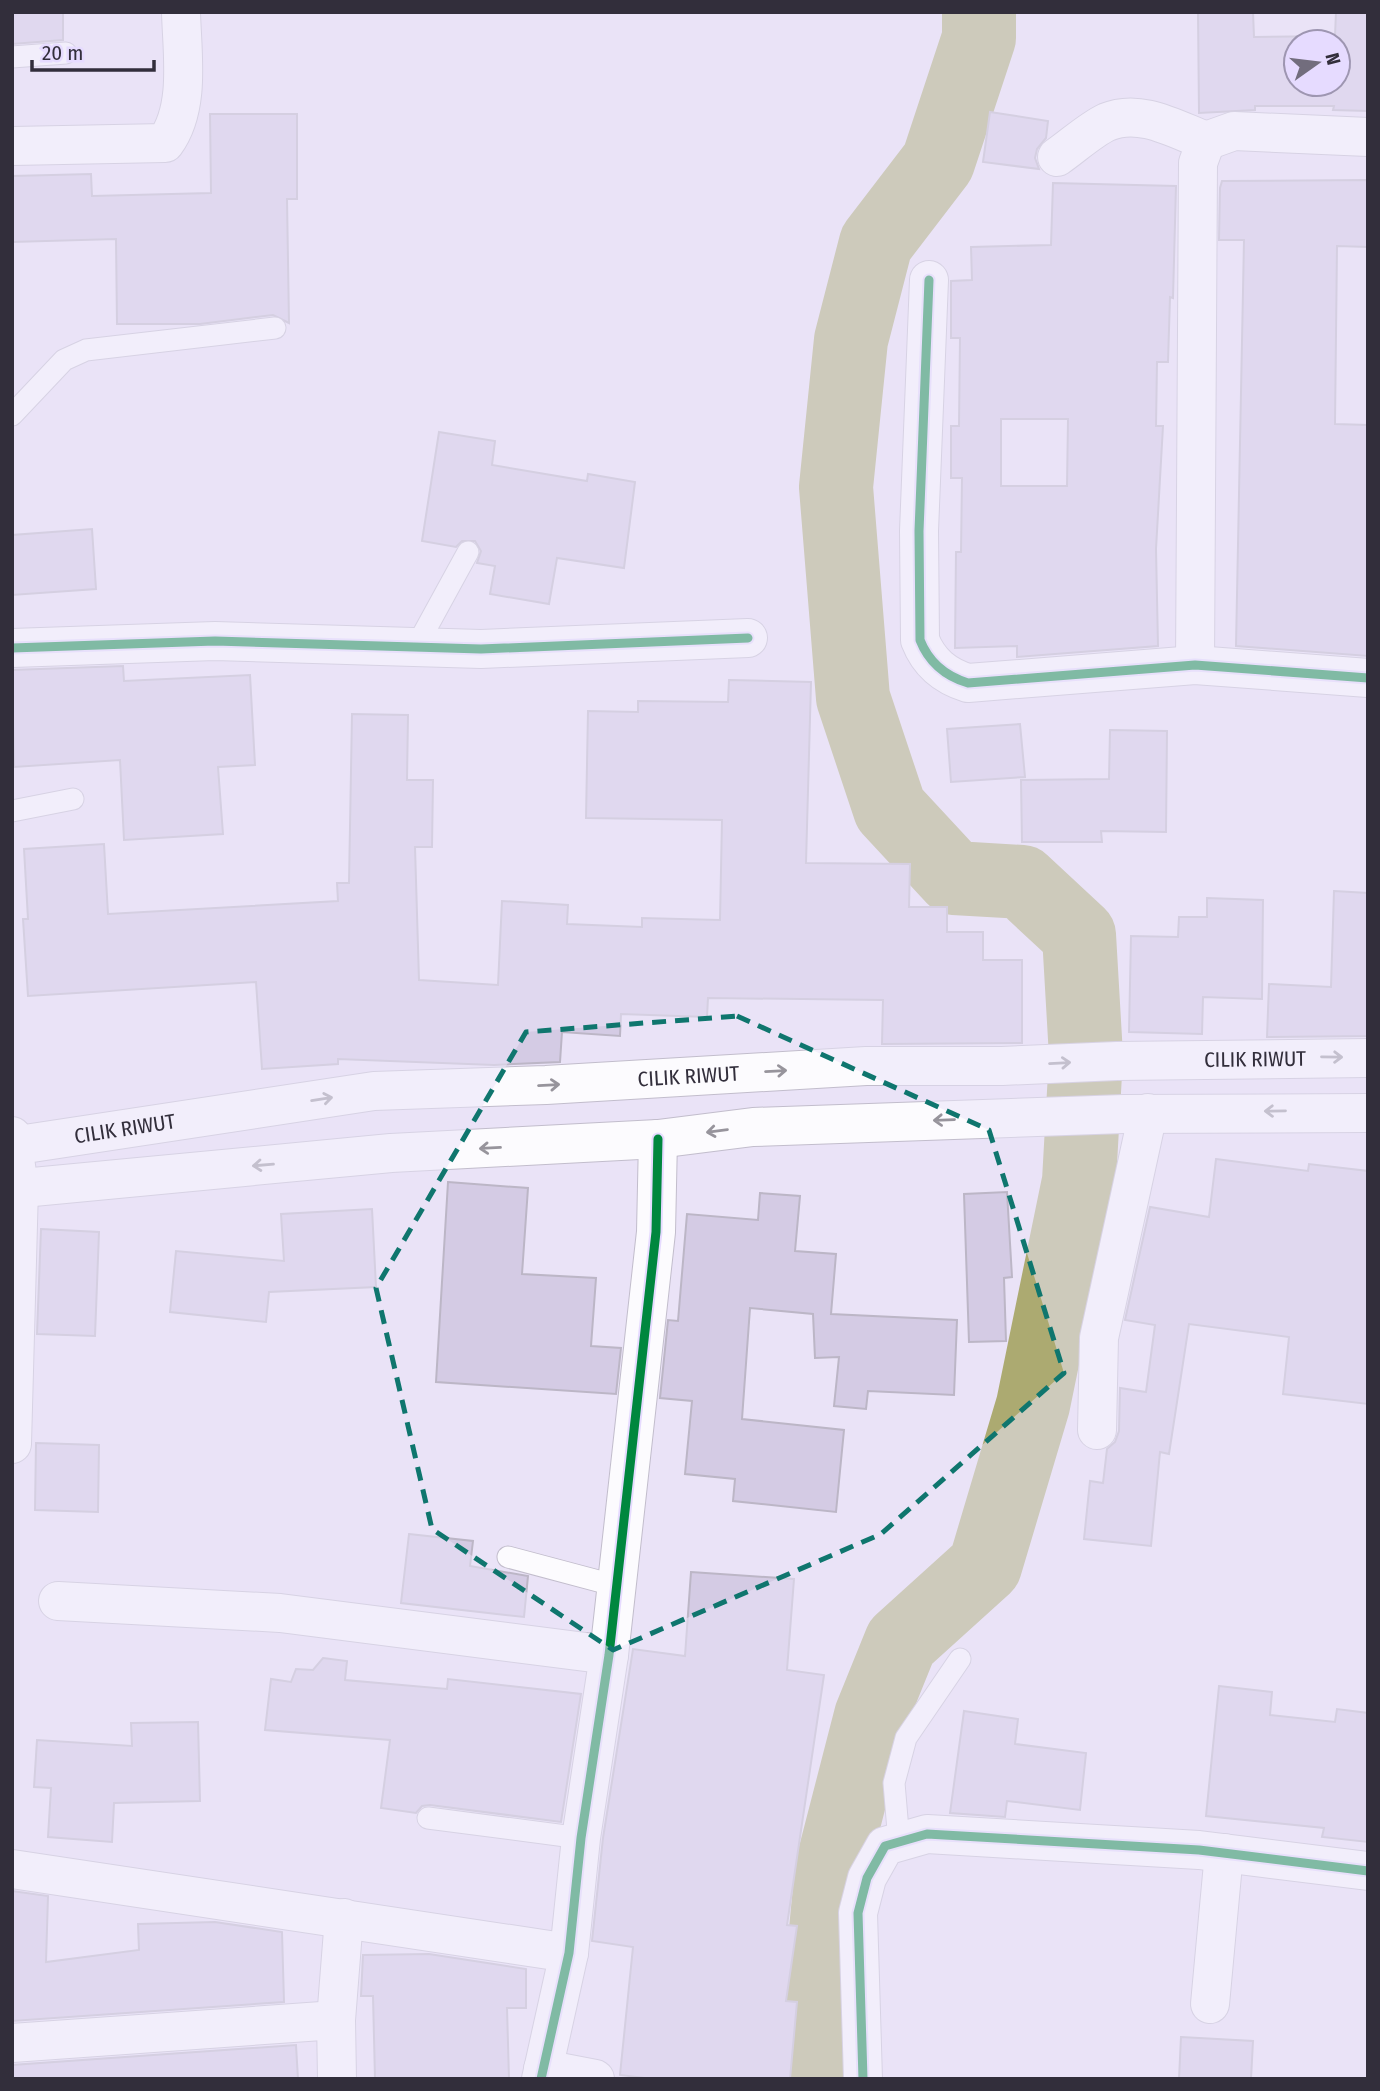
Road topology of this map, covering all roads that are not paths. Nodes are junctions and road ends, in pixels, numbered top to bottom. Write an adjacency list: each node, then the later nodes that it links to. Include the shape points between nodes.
1 (181, 12): 6 (street, via 183,82 176,123 164,143)
2 (66, 53): 3 (lane)
3 (12, 57)
4 (1368, 137): 5 (street, via 1234,131)
5 (1206, 141): 7 (street, via 1154,120 1128,116 1105,123); 15 (street, via 1198,163)
6 (12, 146)
7 (1057, 157)
8 (929, 281): 15 (street, via 919,531 920,640 926,656 951,678 968,683)
9 (275, 328): 10 (lane, via 86,349 64,360)
10 (12, 415)
11 (468, 552): 13 (lane)
12 (748, 638): 13 (street, via 481,649)
13 (416, 647): 14 (street, via 215,641)
14 (12, 648)
15 (1195, 665): 16 (street)
16 (1368, 678)
17 (73, 799): 18 (lane)
18 (12, 811)
19 (1368, 1058): 20 (street, CILIK RIWUT, one-way to 19)
20 (866, 1066): 23 (street); 25 (street, CILIK RIWUT, one-way to 20, via 374,1091)
21 (1368, 1113): 22 (street, one-way to 22)
22 (1136, 1114): 23 (street, one-way to 23); 27 (street, via 1100,1338)
23 (874, 1123): 24 (street, one-way to 24, via 753,1127)
24 (658, 1139): 26 (street, one-way to 26, via 391,1153); 30 (street, via 656,1232)
25 (13, 1142): 26 (street)
26 (15, 1189): 28 (street)
27 (1097, 1430)
28 (12, 1444)
29 (508, 1558): 30 (lane)
30 (617, 1586): 32 (street)
31 (58, 1601): 32 (street, via 280,1613)
32 (609, 1655): 35 (street)
33 (960, 1659): 36 (lane, via 906,1738 894,1783)
34 (428, 1818): 35 (lane)
35 (582, 1838): 41 (street)
36 (899, 1842): 37 (street, via 927,1835); 48 (street, via 885,1846 867,1878 858,1913)
37 (1224, 1853): 39 (street); 42 (street)
38 (12, 1869): 40 (street)
39 (1368, 1871)
40 (344, 1918): 41 (street); 43 (street)
41 (569, 1953): 45 (street)
42 (1210, 2004)
43 (336, 2020): 44 (street); 46 (street)
44 (12, 2043)
45 (542, 2074): 47 (street)
46 (337, 2079)
47 (595, 2079)
48 (863, 2079)

